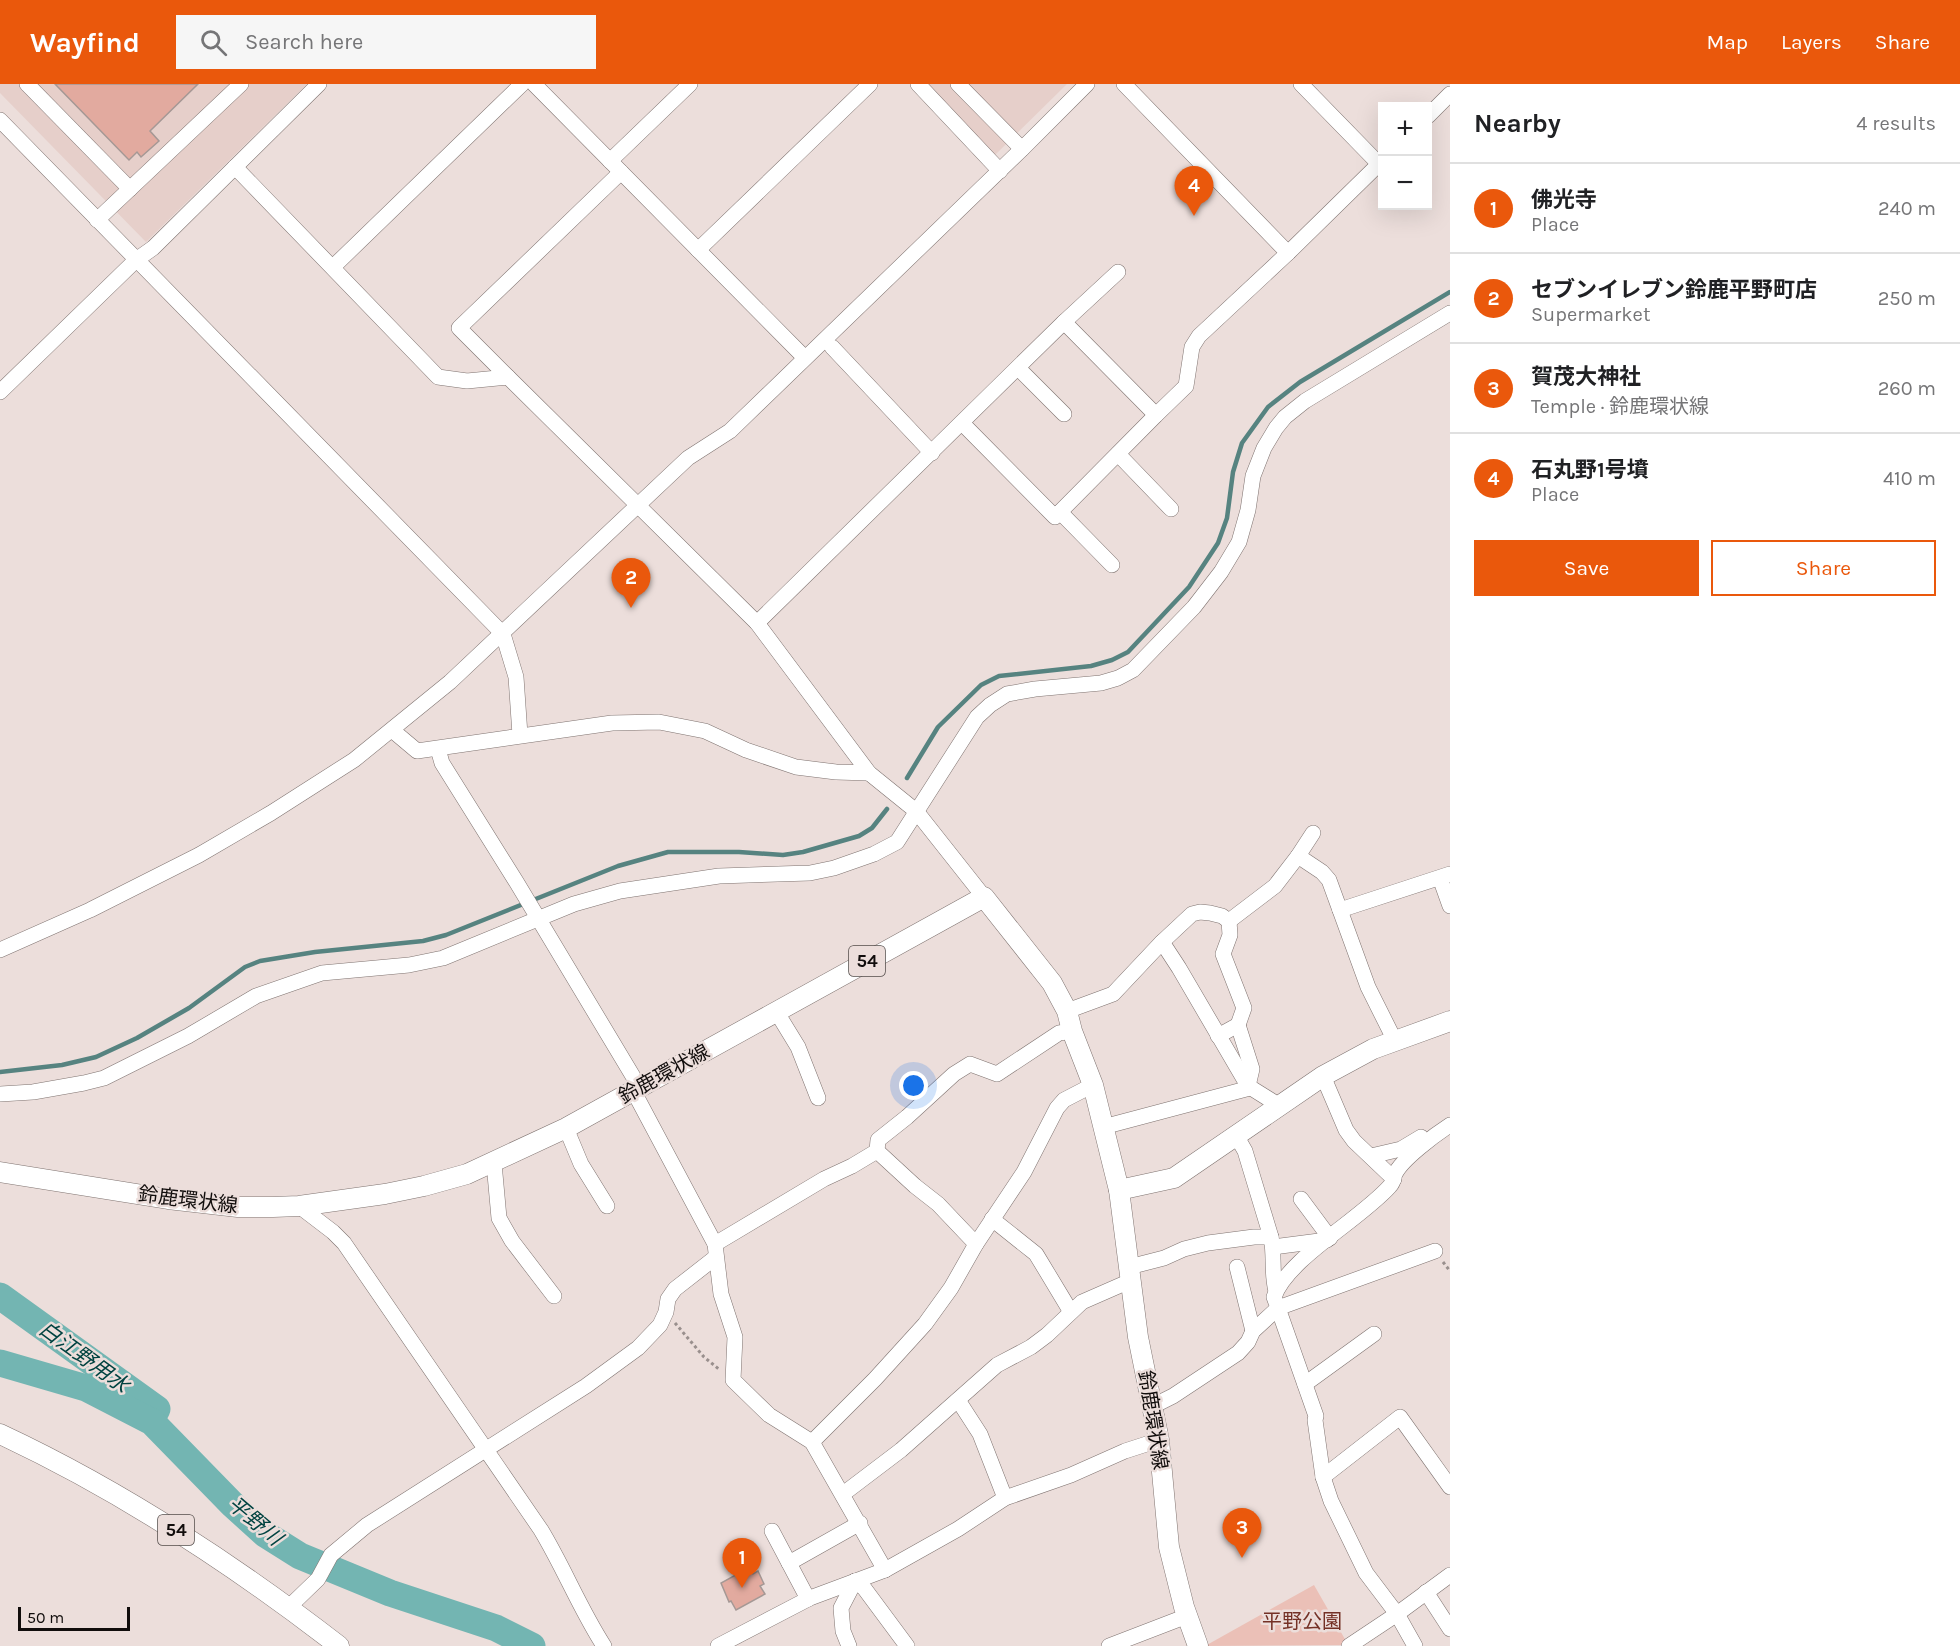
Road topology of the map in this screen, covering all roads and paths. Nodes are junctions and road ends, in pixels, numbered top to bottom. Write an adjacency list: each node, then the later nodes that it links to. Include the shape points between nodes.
1 (27, 84): 22 (street)
2 (241, 84): 22 (street)
3 (319, 84): 18 (street)
4 (522, 84): 27 (street)
5 (534, 84): 19 (street)
6 (690, 84): 19 (street)
7 (870, 84): 24 (street)
8 (918, 84): 21 (street)
9 (1087, 84): 16 (street)
10 (1124, 84): 25 (street)
11 (1301, 84): 17 (street)
12 (961, 85): 16 (street)
13 (1450, 94): 14 (street)
14 (1432, 112)
15 (0, 120): 23 (street)
16 (1022, 149): 21 (street)
17 (1378, 159)
18 (235, 166): 26 (street, via 153,248); 27 (street)
19 (615, 166): 24 (street); 34 (street, via 459,328)
20 (1378, 167): 25 (street)
21 (1000, 171): 32 (street)
22 (130, 189): 23 (street)
23 (98, 220): 26 (street)
24 (698, 250): 32 (street)
25 (1288, 253): 37 (street, via 1199,336 1192,347 1186,386)
26 (136, 260): 35 (street); 46 (street)
27 (333, 267): 34 (street, via 438,377 467,381)
28 (1118, 272): 30 (street)
29 (1450, 313): 51 (street, via 1305,401 1276,428 1253,476 1239,542 1194,607 1133,670 1101,683 1007,694 990,705 977,717)
30 (1064, 322): 33 (street); 37 (street)
31 (832, 347): 39 (street)
32 (805, 358): 41 (street, via 730,431 688,458)
33 (1018, 368): 36 (street); 38 (street)
34 (508, 377): 41 (street)
35 (0, 392)
36 (1064, 414)
37 (1156, 415): 40 (street)
38 (962, 423): 39 (street); 43 (street, via 1055,517)
39 (932, 453): 45 (street)
40 (1118, 454): 42 (street); 43 (street)
41 (639, 504): 45 (street); 46 (street)
42 (1171, 509)
43 (1060, 512): 44 (street)
44 (1112, 565)
45 (757, 623): 50 (street)
46 (503, 634): 47 (street); 48 (street, via 516,677)
47 (392, 730): 49 (street, via 417,750); 61 (street, via 354,760 199,855)
48 (520, 735): 49 (street); 50 (street, via 612,723 659,722 705,731 796,767)
49 (438, 749): 58 (street, via 442,763)
50 (869, 773): 51 (street)
51 (916, 811): 55 (street); 58 (street, via 897,842 834,868 719,876 620,891)
52 (1313, 833): 53 (street)
53 (1298, 856): 57 (street, via 1329,880); 59 (street, via 1275,886)
54 (1445, 876): 56 (street); 57 (street)
55 (984, 897): 62 (main road, 鈴鹿環状線 / 54); 63 (main road, 鈴鹿環状線, via 1052,982)
56 (1450, 906)
57 (1340, 910): 68 (street, via 1368,987)
58 (536, 915): 72 (street); 73 (street, via 429,962 322,973 289,983 256,996 104,1078 33,1092)
59 (1229, 921): 60 (street, via 1210,913 1192,914); 65 (street, via 1230,935 1223,954 1244,1008)
60 (1162, 942): 63 (street, via 1113,994); 67 (street)
61 (0, 950)
62 (776, 1011): 72 (main road, 鈴鹿環状線 / 54); 74 (street, via 798,1047)
63 (1067, 1011): 66 (main road, 鈴鹿環状線)
64 (1450, 1021): 68 (main road)
65 (1238, 1025): 67 (street); 71 (street, via 1252,1069)
66 (1072, 1031): 70 (main road, 鈴鹿環状線); 80 (street, via 1059,1033 997,1074 970,1065 954,1074 878,1140)
67 (1218, 1036): 71 (street)
68 (1395, 1041): 69 (main road)
69 (1323, 1076): 75 (main road); 81 (street, via 1346,1130)
70 (1093, 1085): 77 (main road, 鈴鹿環状線); 89 (street, via 1057,1108 1024,1172)
71 (1249, 1087): 75 (street); 77 (street)
72 (637, 1090): 78 (main road, 鈴鹿環状線 / 54); 93 (street)
73 (0, 1094)
74 (818, 1098)
75 (1280, 1106): 79 (main road)
76 (1449, 1125): 81 (street, via 1434,1129 1401,1149); 84 (street, via 1415,1151)
77 (1103, 1127): 85 (main road, 鈴鹿環状線)
78 (566, 1128): 82 (main road, 鈴鹿環状線 / 54); 88 (street, via 580,1164)
79 (1237, 1137): 85 (main road, via 1174,1178); 91 (street, via 1245,1151)
80 (877, 1151): 92 (street, via 938,1204); 93 (street, via 824,1179)
81 (1371, 1156): 84 (street)
82 (494, 1164): 87 (main road, 鈴鹿環状線 / 54, via 424,1186); 98 (street, via 500,1218 512,1241)
83 (0, 1172): 87 (main road, 鈴鹿環状線 / 54, via 238,1207)
84 (1394, 1179): 90 (street)
85 (1119, 1190): 96 (main road, 鈴鹿環状線)
86 (1301, 1199): 90 (street)
87 (299, 1206): 111 (street, via 344,1242)
88 (607, 1206)
89 (992, 1219): 92 (street); 101 (street, via 1036,1254)
90 (1329, 1239): 91 (street); 97 (street, via 1290,1271)
91 (1272, 1242): 96 (street, via 1254,1237 1208,1243 1184,1249); 97 (street)
92 (976, 1244): 110 (street, via 925,1324)
93 (716, 1251): 100 (street, via 675,1289); 104 (street, via 721,1294 735,1337)
94 (1435, 1251): 99 (street)
95 (1237, 1267): 102 (street)
96 (1129, 1274): 101 (street); 107 (main road, 鈴鹿環状線)
97 (1276, 1291): 99 (street)
98 (554, 1296)
99 (1278, 1308): 102 (street); 105 (street)
100 (666, 1312): 104 (path, via 704,1357); 111 (street, via 660,1325 638,1348)
101 (1071, 1312): 106 (street, via 1031,1347 997,1365)
102 (1253, 1331): 107 (street, via 1238,1353)
103 (1374, 1334): 105 (street)
104 (734, 1380): 110 (street, via 770,1415)
105 (1305, 1384): 112 (street, via 1316,1416)
106 (958, 1400): 114 (street); 115 (street, via 980,1434)
107 (1153, 1406): 109 (main road, 鈴鹿環状線)
108 (0, 1434): 124 (main road, 54, via 158,1519)
109 (1159, 1440): 115 (street); 126 (main road, 鈴鹿環状線, via 1169,1547)
110 (812, 1442): 114 (street)
111 (486, 1450): 124 (street, via 367,1525 332,1555 318,1579); 129 (street, via 541,1530)
112 (1323, 1477): 113 (street, via 1400,1417); 125 (street, via 1366,1573)
113 (1450, 1487)
114 (843, 1494): 116 (street)
115 (1005, 1498): 119 (street)
116 (860, 1523): 118 (street); 119 (street)
117 (772, 1531): 118 (street)
118 (789, 1563): 123 (street)
119 (885, 1570): 121 (street)
120 (1450, 1575): 122 (street)
121 (855, 1581): 123 (street); 131 (street, via 841,1608); 132 (street)
122 (1426, 1592): 125 (street); 127 (street)
123 (808, 1599): 130 (street)
124 (289, 1607): 128 (main road, 54)
125 (1397, 1614): 135 (street); 136 (street)
126 (1187, 1616): 133 (street); 134 (main road, 鈴鹿環状線)
127 (1450, 1629)
128 (339, 1646)
129 (604, 1646)
130 (717, 1646)
131 (849, 1646)
132 (907, 1646)
133 (1109, 1646)
134 (1198, 1646)
135 (1349, 1646)
136 (1415, 1646)

